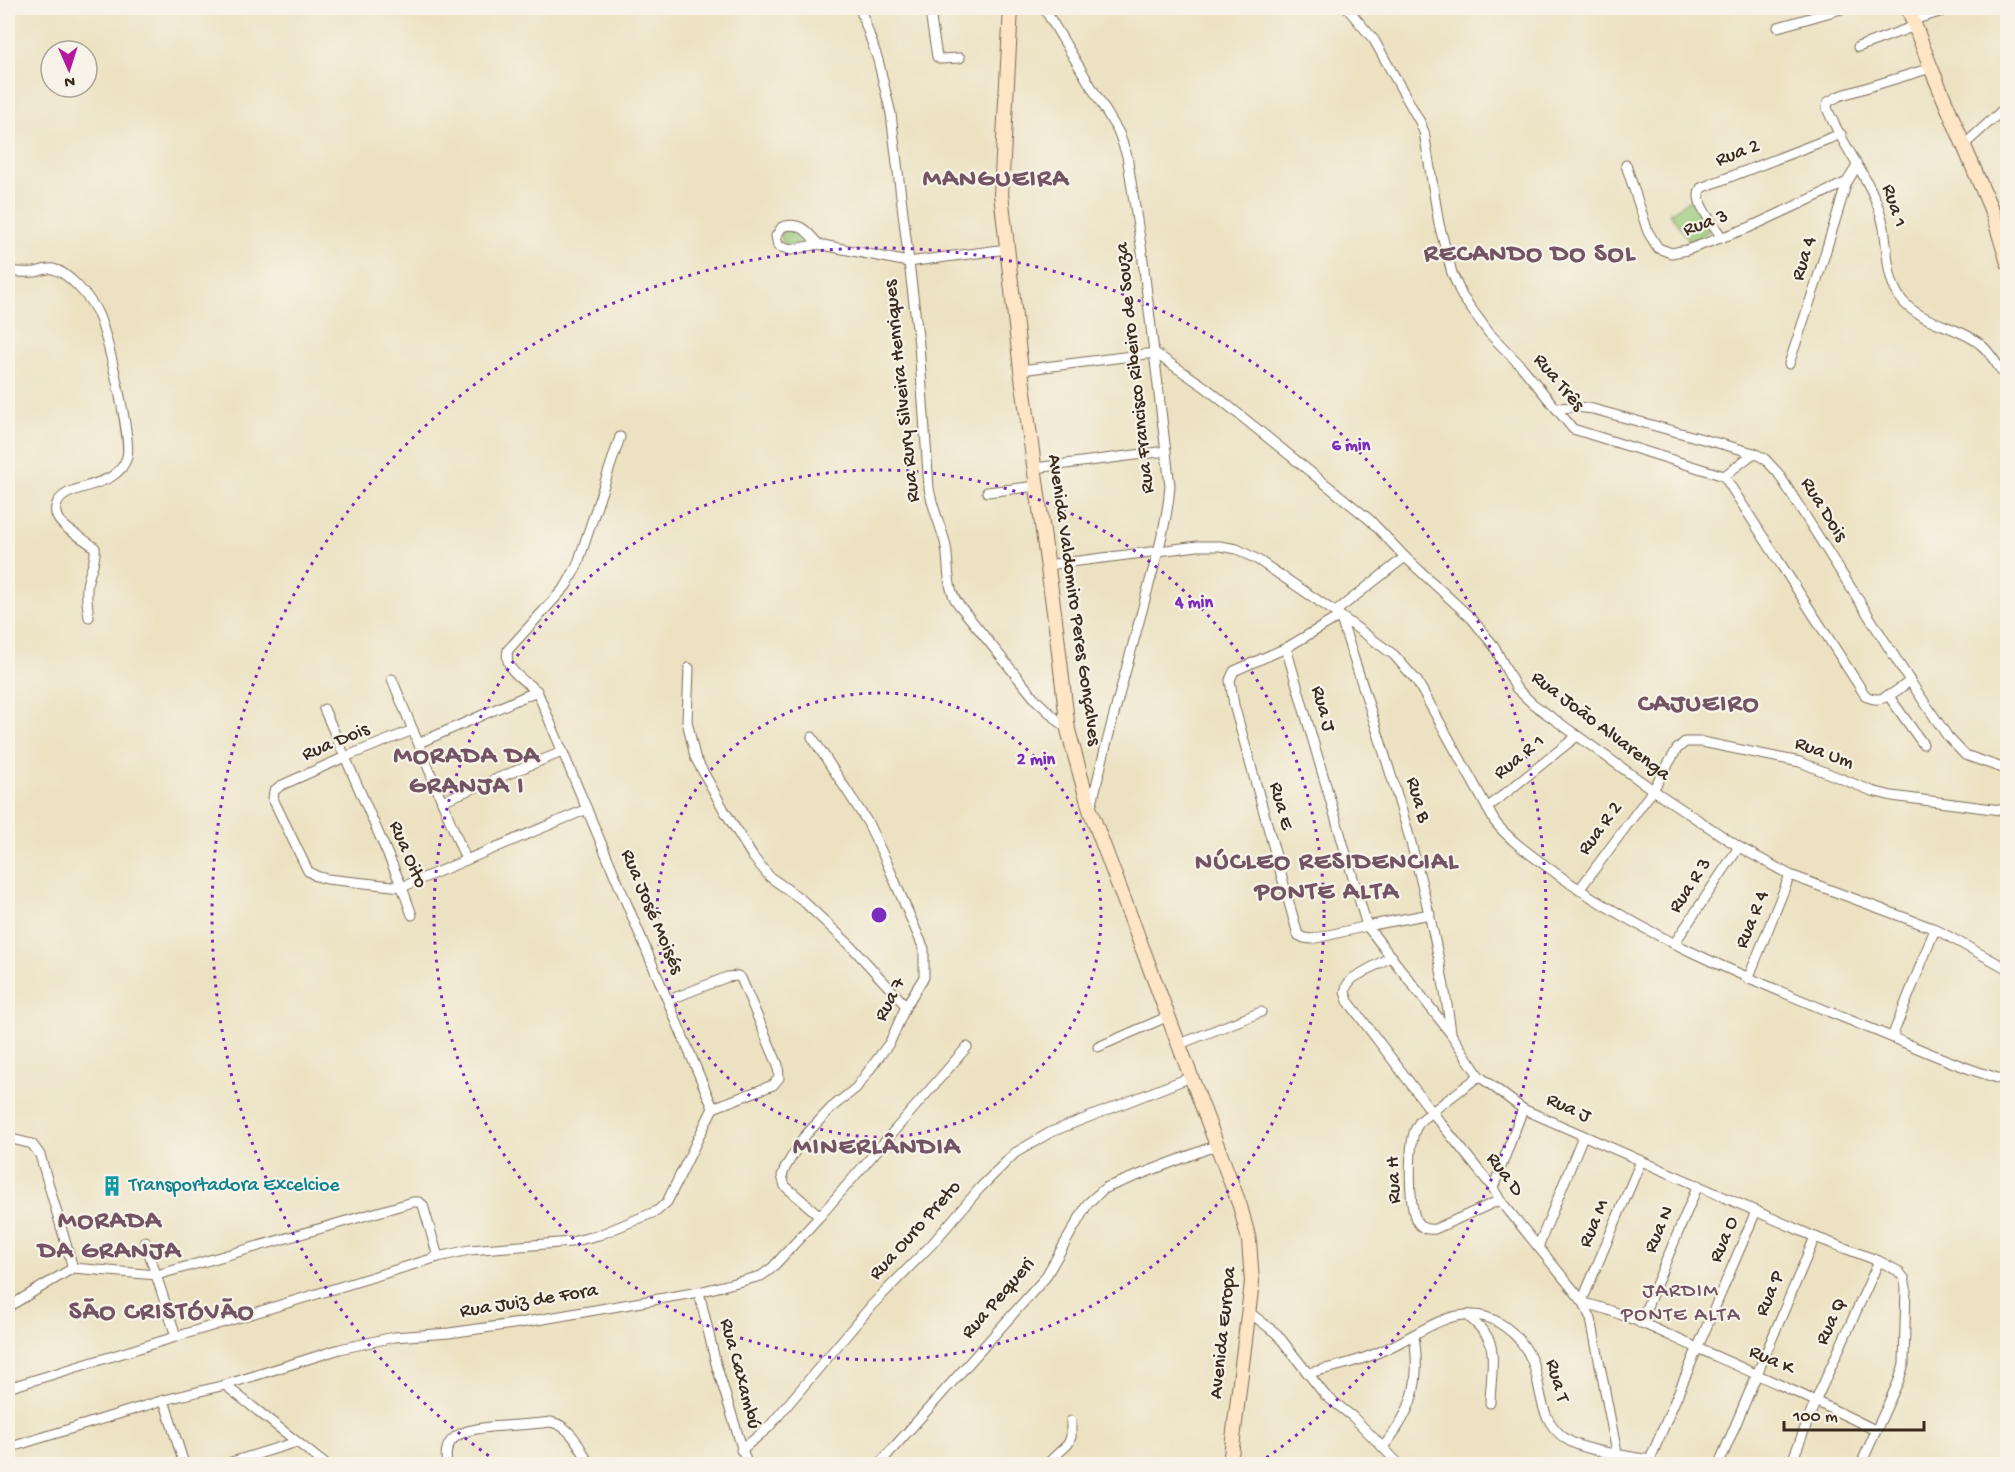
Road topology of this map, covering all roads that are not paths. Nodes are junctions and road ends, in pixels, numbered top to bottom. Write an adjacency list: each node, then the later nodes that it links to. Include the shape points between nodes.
1 (860, 8): 22 (street, Rua Rury Silveira Henriques, via 891,114)
2 (937, 8): 11 (street, via 931,19 937,57)
3 (1011, 8): 21 (street, Avenida Valdomiro Peres Gonçalves, via 1001,194)
4 (1044, 8): 25 (street, Rua Francisco Ribeiro de Souza, via 1119,133 1127,156)
5 (1347, 8): 29 (street, Rua Três, via 1374,40 1424,132 1444,247 1458,287 1489,333)
6 (1845, 8): 9 (street)
7 (1953, 8): 8 (street)
8 (1912, 18): 10 (street); 12 (street)
9 (1778, 27)
10 (1858, 47)
11 (960, 58)
12 (1931, 68): 14 (street, Rua 1, via 1831,100 1827,108); 15 (street)
13 (2007, 105): 15 (street)
14 (1841, 134): 17 (street, Rua 1); 19 (street, Rua 2, via 1701,188 1699,201)
15 (1964, 145): 23 (street, via 1993,213)
16 (1626, 165): 19 (street, Rua 3, via 1644,224 1658,248 1682,252)
17 (1857, 166): 18 (street, Rua 4); 28 (street, Rua 1, via 1877,202 1889,271 1902,300 1924,317 1980,343)
18 (1847, 182): 19 (street, Rua 3); 26 (street, Rua 4)
19 (1722, 238)
20 (818, 244): 22 (street)
21 (1007, 249): 22 (street); 27 (street, Avenida Valdomiro Peres Gonçalves)
22 (908, 262): 50 (street, Rua Rury Silveira Henriques, via 919,345 928,488 946,545 952,593 1024,685)
23 (2007, 263)
24 (8, 271): 41 (street, via 53,269 71,279 96,310 105,332 127,435 127,458 113,477 64,496 55,509 61,524 95,548 87,593)
25 (1155, 353): 27 (street); 31 (street, Rua Francisco Ribeiro de Souza); 38 (street, Rua João Alvarenga, via 1205,387 1341,495)
26 (1789, 364)
27 (1021, 370): 33 (street, Avenida Valdomiro Peres Gonçalves)
28 (2007, 381)
29 (1556, 408): 32 (street, Rua Dois, via 1593,409); 34 (street, Rua Três, via 1576,430)
30 (620, 437): 46 (street, Rua José Moisés, via 578,566 566,586 508,650 508,666)
31 (1166, 451): 33 (street); 37 (street, Rua Francisco Ribeiro de Souza, via 1169,505)
32 (1754, 453): 34 (street); 45 (street, Rua Dois, via 1778,473)
33 (1035, 468): 35 (street, Avenida Valdomiro Peres Gonçalves)
34 (1724, 476): 47 (street, via 1865,695 1876,700)
35 (1037, 486): 36 (street); 39 (street, Avenida Valdomiro Peres Gonçalves)
36 (987, 492)
37 (1158, 550): 39 (street); 40 (street, via 1198,546 1237,549); 58 (street, Rua Francisco Ribeiro de Souza)
38 (1405, 556): 40 (street, Rua E); 51 (street, Rua João Alvarenga, via 1472,618 1524,697)
39 (1047, 565): 50 (street, Avenida Valdomiro Peres Gonçalves)
40 (1338, 614): 42 (street, Rua E); 62 (street, via 1394,656 1417,681); 71 (street, Rua B, via 1388,765)
41 (89, 617)
42 (1286, 648): 73 (street, Rua J); 73 (street, Rua E, via 1239,668 1230,680 1296,931 1312,939)
43 (689, 668): 80 (street, via 687,721 695,757 753,857 770,877 801,899 851,946)
44 (392, 680): 49 (street)
45 (1910, 681): 47 (street); 57 (street, Rua Dois, via 1959,750)
46 (537, 691): 53 (street); 55 (street, Rua José Moisés)
47 (1888, 695): 54 (street)
48 (324, 709): 56 (street, Rua Oito)
49 (413, 730): 53 (street); 56 (street, Rua Dois)
50 (1068, 730): 59 (street, Avenida Valdomiro Peres Gonçalves)
51 (1577, 736): 60 (street, Rua João Alvarenga); 62 (street, Rua R 1)
52 (812, 737): 80 (street, Rua 7, via 868,823 924,950 924,977)
53 (419, 743): 61 (street)
54 (1923, 744)
55 (562, 752): 61 (street); 63 (street, Rua José Moisés)
56 (345, 757): 69 (street, Rua Oito); 69 (street, Rua Dois, via 280,786 273,799 312,874)
57 (2007, 770)
58 (1098, 776): 59 (street); 64 (street, Rua Francisco Ribeiro de Souza)
59 (1081, 778): 64 (street, Avenida Valdomiro Peres Gonçalves)
60 (1653, 790): 65 (street, Rua Um, via 1672,754 1680,745 1696,741 1800,762 1892,796); 66 (street, Rua João Alvarenga); 70 (street, Rua R 2)
61 (442, 801): 67 (street)
62 (1486, 808): 70 (street, via 1502,831)
63 (587, 809): 67 (street); 79 (street, Rua José Moisés)
64 (1090, 810): 82 (street, Avenida Valdomiro Peres Gonçalves)
65 (2007, 811)
66 (1738, 847): 68 (street, Rua João Alvarenga); 75 (street, Rua R 3)
67 (466, 860): 69 (street)
68 (1790, 875): 74 (street, Rua João Alvarenga); 78 (street, Rua R 4)
69 (402, 886): 72 (street, Rua Oito)
70 (1579, 890): 75 (street)
71 (1430, 914): 73 (street, Rua E); 83 (street, Rua B)
72 (412, 915)
73 (1367, 926): 76 (street, Rua J)
74 (1935, 929): 77 (street, Rua João Alvarenga); 84 (street)
75 (1674, 944): 78 (street)
76 (1392, 956): 83 (street, Rua J); 93 (street, Rua D, via 1353,978 1347,985 1346,996)
77 (2007, 969)
78 (1748, 979): 84 (street)
79 (669, 1000): 91 (street, Rua José Moisés); 91 (street, via 727,977 740,977 778,1065 779,1078 773,1085)
80 (906, 1006): 103 (street, Rua 7, via 876,1064 803,1138 785,1168 785,1186)
81 (1261, 1012): 85 (street)
82 (1169, 1016): 85 (street, Avenida Valdomiro Peres Gonçalves); 87 (street)
83 (1451, 1034): 88 (street, Rua J)
84 (1892, 1037): 90 (street)
85 (1180, 1044): 89 (street, Avenida Valdomiro Peres Gonçalves)
86 (967, 1047): 103 (street, Rua Juiz de Fora)
87 (1098, 1047)
88 (1479, 1076): 92 (street, Rua J); 93 (street, Rua H)
89 (1191, 1077): 96 (street, Avenida Valdomiro Peres Gonçalves); 132 (street, Rua Ouro Preto, via 1051,1132 1016,1153 872,1305 768,1428)
90 (2007, 1081)
91 (713, 1108): 107 (street, via 671,1195 657,1211 571,1242 470,1250)
92 (1523, 1109): 94 (street, Rua J); 99 (street)
93 (1432, 1112): 99 (street, Rua D); 100 (street, Rua H, via 1420,1120 1412,1142 1411,1188 1417,1222 1425,1229 1435,1229)
94 (1583, 1136): 97 (street, Rua J); 106 (street)
95 (8, 1138): 109 (street, via 32,1144 40,1155)
96 (1217, 1146): 101 (street, Avenida Valdomiro Peres Gonçalves); 141 (street, Rua Pequeri, via 1115,1183 1097,1194 1045,1278)
97 (1641, 1161): 98 (street, Rua J); 112 (street, Rua M)
98 (1698, 1185): 102 (street, Rua J); 116 (street, Rua N)
99 (1493, 1188): 100 (street, Rua D)
100 (1500, 1200): 106 (street, Rua D)
101 (1240, 1206): 114 (street, Avenida Europa, via 1251,1257)
102 (1756, 1211): 104 (street, Rua J); 119 (street, Rua O)
103 (820, 1216): 111 (street, Rua Juiz de Fora, via 761,1276)
104 (1815, 1237): 108 (street, Rua J); 121 (street, Rua P)
105 (145, 1241): 110 (street)
106 (1538, 1247): 112 (street, Rua D)
107 (438, 1257): 110 (street, via 423,1205 416,1202); 117 (street)
108 (1879, 1261): 125 (street, Rua Q); 128 (street, Rua J, via 1904,1278 1906,1346 1899,1380)
109 (73, 1268): 110 (street); 113 (street)
110 (157, 1275): 117 (street)
111 (699, 1292): 122 (street, Rua Juiz de Fora, via 520,1323 394,1337 340,1349); 132 (street, Rua Caxambú)
112 (1583, 1302): 116 (street, Rua K); 133 (street, Rua D, via 1592,1319)
113 (8, 1307)
114 (1250, 1312): 120 (street, via 1277,1334); 143 (street, Avenida Europa)
115 (1467, 1315): 118 (street, Rua T, via 1444,1320); 126 (street, via 1490,1342); 133 (street, Rua T, via 1497,1321 1516,1335 1532,1362 1545,1413 1566,1439)
116 (1640, 1323): 119 (street, Rua K)
117 (176, 1336): 123 (street)
118 (1414, 1336): 120 (street, Rua T, via 1372,1356); 130 (street, via 1416,1377 1411,1402 1404,1421)
119 (1699, 1349): 121 (street, Rua K); 134 (street, Rua T)
120 (1308, 1373): 130 (street, via 1325,1395)
121 (1757, 1374): 125 (street, Rua K); 145 (street, Rua P)
122 (225, 1385): 124 (street, Rua Juiz de Fora); 129 (street)
123 (8, 1388)
124 (164, 1400): 131 (street, Rua Juiz de Fora); 135 (street)
125 (1816, 1400): 128 (street, Rua K); 146 (street, Rua Q)
126 (1490, 1403)
127 (1071, 1421): 142 (street, via 1068,1444)
128 (1875, 1430): 147 (street, Rua J)
129 (297, 1442): 136 (street); 137 (street)
130 (1383, 1447): 144 (street)
131 (8, 1448)
132 (741, 1450): 140 (street, Rua Caxambú)
133 (1617, 1453): 134 (street, Rua T)
134 (1649, 1462)
135 (184, 1464)
136 (225, 1464)
137 (324, 1464)
138 (447, 1464): 139 (street, via 445,1456 450,1443 468,1430 551,1422 568,1430)
139 (589, 1464)
140 (747, 1464)
141 (879, 1464)
142 (1047, 1464)
143 (1230, 1464)
144 (1399, 1464)
145 (1719, 1464)
146 (1791, 1464)
147 (1861, 1464)

